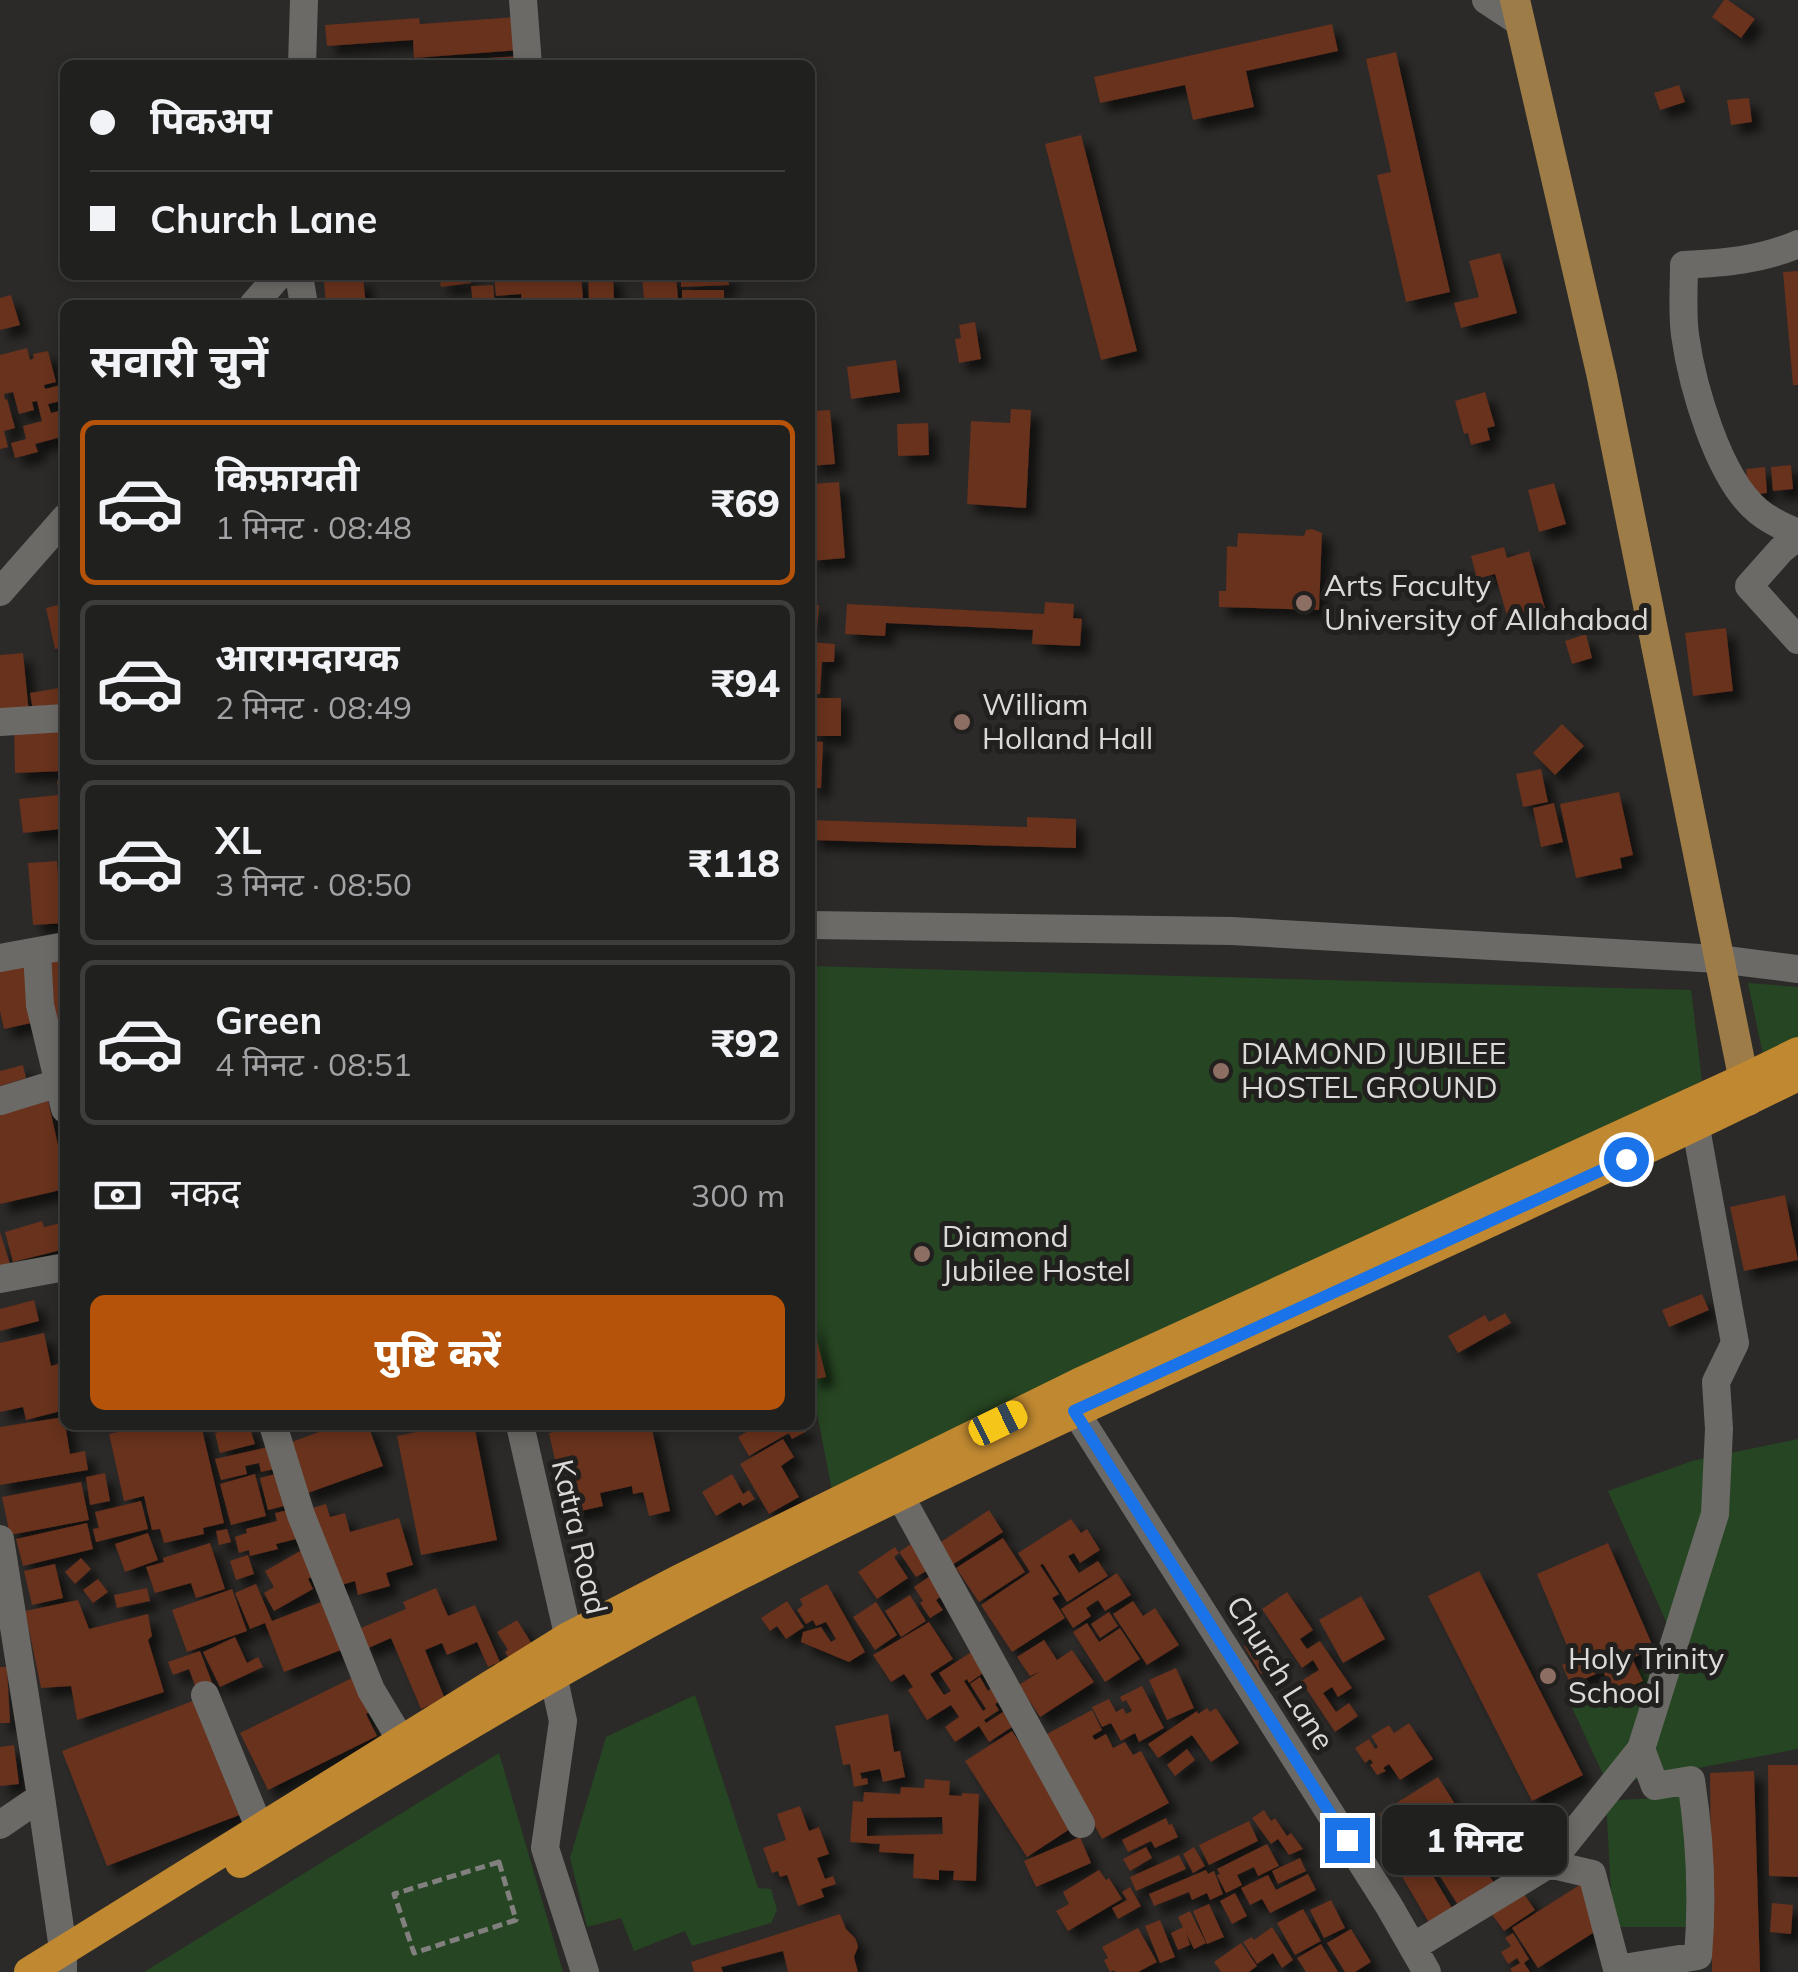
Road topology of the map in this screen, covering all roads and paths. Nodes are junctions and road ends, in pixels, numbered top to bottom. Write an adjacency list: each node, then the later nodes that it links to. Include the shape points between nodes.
1 (304, 0): 5 (street)
2 (523, 0): 6 (street)
3 (1486, 0): 4 (street)
4 (1518, 12): 20 (main road, via 1602,377)
5 (302, 60)
6 (528, 60)
7 (1798, 244): 11 (street, via 1772,255 1684,265 1684,332 1719,455 1754,508)
8 (275, 280): 9 (street)
9 (257, 300)
10 (60, 524): 12 (street)
11 (1798, 534): 13 (street, via 1749,586)
12 (0, 592)
13 (1798, 640)
14 (60, 718): 15 (street)
15 (0, 722)
16 (815, 926): 20 (street, via 1232,931)
17 (60, 947): 18 (street)
18 (37, 952): 19 (street); 24 (street, via 40,1006)
19 (0, 958)
20 (1718, 959): 21 (street); 25 (main road)
21 (1798, 969)
22 (1798, 1052): 25 (highway)
23 (1798, 1076): 25 (highway)
24 (60, 1080)
25 (1746, 1090): 28 (highway); 31 (highway)
26 (60, 1091): 27 (street)
27 (0, 1101)
28 (1696, 1128): 31 (highway); 39 (street, via 1735,1343 1716,1382 1715,1514)
29 (60, 1268): 30 (street)
30 (0, 1279)
31 (1069, 1400): 34 (highway); 36 (highway, via 680,1579); 46 (street, Church Lane)
32 (275, 1430): 38 (street, via 371,1690)
33 (521, 1430): 36 (street, Katra Road)
34 (900, 1496): 36 (highway); 41 (street)
35 (0, 1539): 40 (street)
36 (565, 1658): 38 (highway); 47 (highway); 49 (street, Katra Road, via 545,1848)
37 (205, 1696): 43 (street)
38 (402, 1740): 43 (highway)
39 (1641, 1748): 44 (street); 44 (street, via 1655,1786 1691,1780 1698,1828 1698,1956 1617,1969 1592,1874)
40 (41, 1797): 42 (street); 47 (street)
41 (1081, 1824)
42 (0, 1825)
43 (259, 1827): 47 (highway)
44 (1549, 1864): 46 (street)
45 (516, 1920): 45 (path, via 499,1862 394,1894 414,1953)
46 (1413, 1946): 50 (street, Church Lane)
47 (63, 1964): 48 (highway)
48 (28, 1972)
49 (585, 1972)
50 (1428, 1972)

